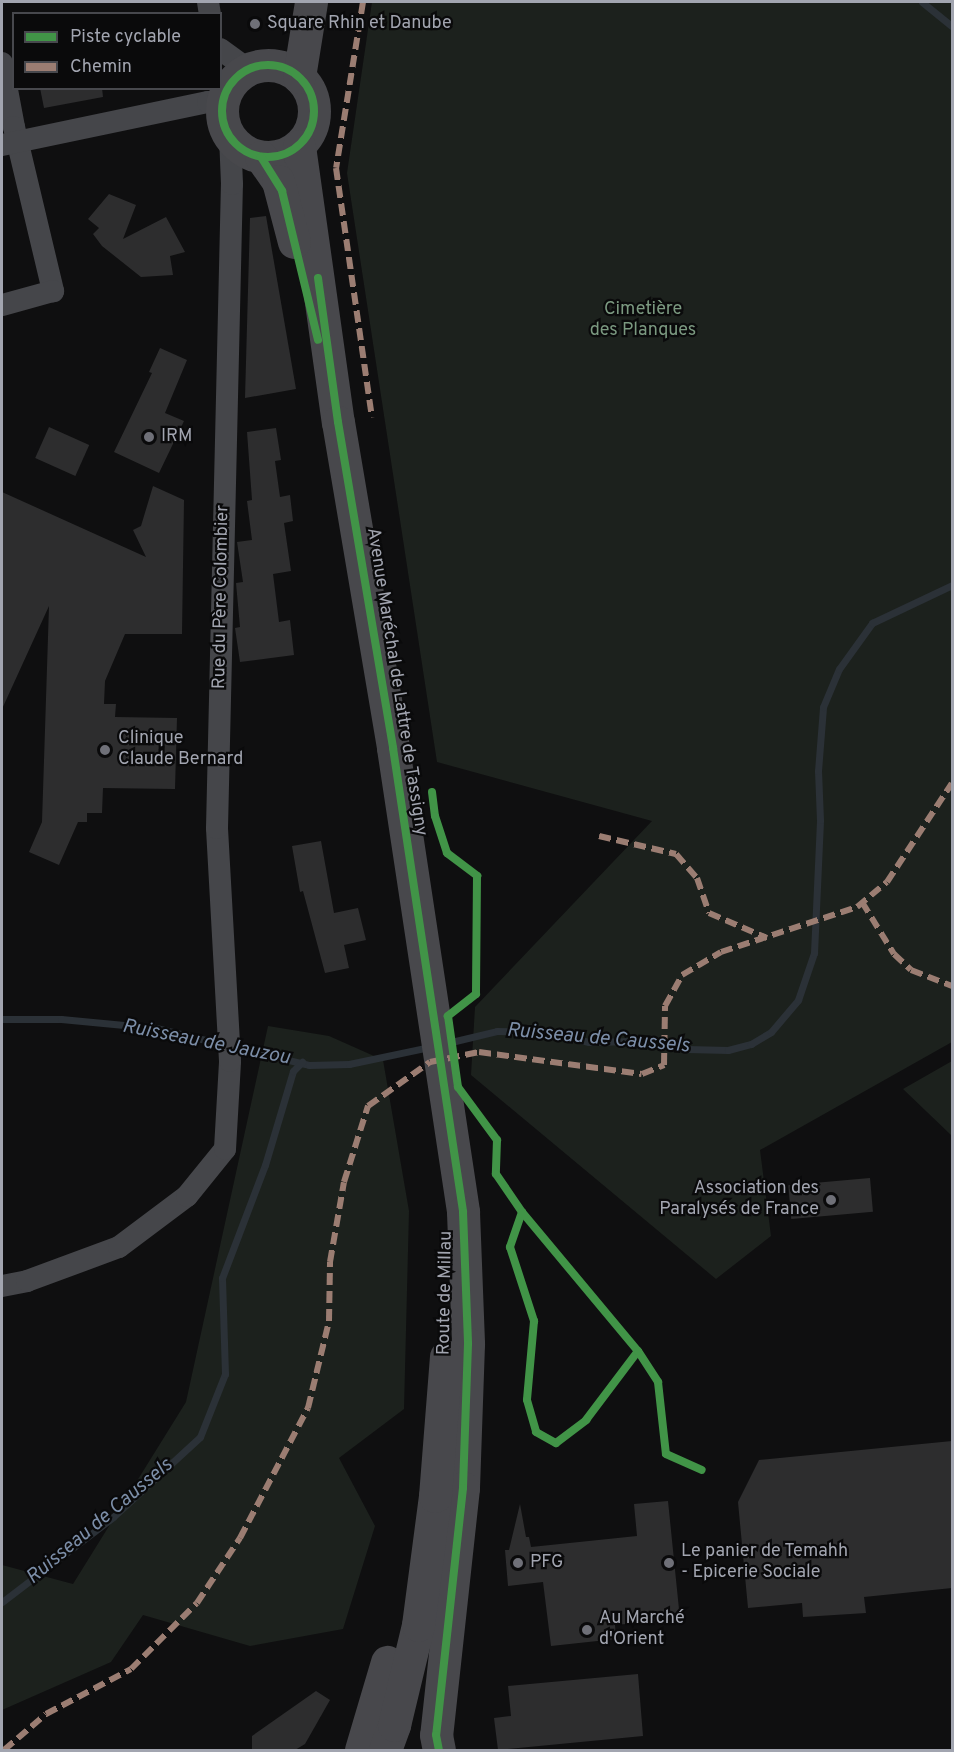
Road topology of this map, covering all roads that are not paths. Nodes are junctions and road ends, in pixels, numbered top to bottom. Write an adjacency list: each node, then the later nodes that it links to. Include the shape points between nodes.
1 (311, 2): 3 (main road, via 305,36)
2 (2, 63): 4 (street)
3 (246, 70): 4 (street, via 208,102); 5 (main road, via 309,89 314,111 308,134); 6 (main road, via 225,126)
4 (10, 143): 7 (street, via 53,291)
5 (298, 146): 6 (main road, via 287,153); 8 (main road, Avenue Maréchal de Lattre de Tassigny)
6 (247, 149): 8 (main road, Avenue Maréchal de Lattre de Tassigny, via 282,191); 10 (street, Rue du Père Colombier, via 232,184 217,828 229,1009 225,1149 187,1196 119,1247 27,1281)
7 (2, 305)
8 (338, 422): 9 (main road, Avenue Maréchal de Lattre de Tassigny)
9 (446, 1090): 11 (main road, Route de Millau, via 449,1327); 14 (main road, via 463,1212 468,1344 463,1488 436,1735)
10 (2, 1286)
11 (435, 1496): 12 (main road, Route de Millau, via 412,1564); 13 (main road, Route de Millau, via 418,1625)
12 (361, 1750)
13 (385, 1750)
14 (439, 1750)

